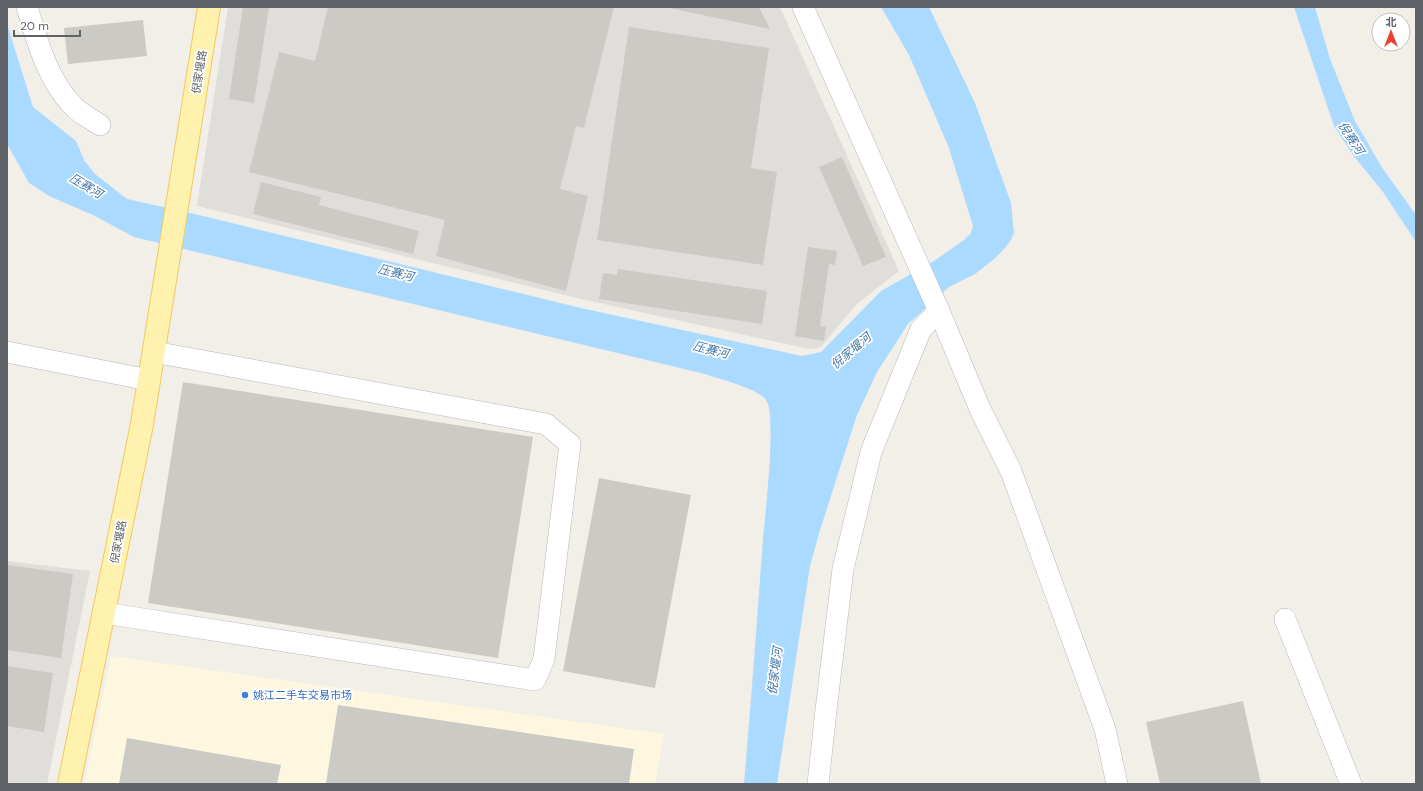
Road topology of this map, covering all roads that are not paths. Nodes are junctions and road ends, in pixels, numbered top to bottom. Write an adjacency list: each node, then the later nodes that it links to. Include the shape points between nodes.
1 (27, 7): 4 (street, via 52,79 73,106)
2 (209, 7): 7 (main road, 倪家堰路)
3 (803, 7): 5 (street)
4 (100, 125)
5 (938, 310): 12 (street, via 921,330 871,452 844,569); 13 (street, via 980,409 1011,471 1105,729)
6 (7, 352): 8 (street)
7 (154, 352): 8 (main road, 倪家堰路); 9 (street, via 546,424 570,444 544,659 535,680)
8 (149, 380): 9 (main road, 倪家堰路)
9 (104, 614): 11 (main road, 倪家堰路)
10 (1285, 619): 14 (street)
11 (69, 784)
12 (818, 784)
13 (1117, 784)
14 (1351, 784)

